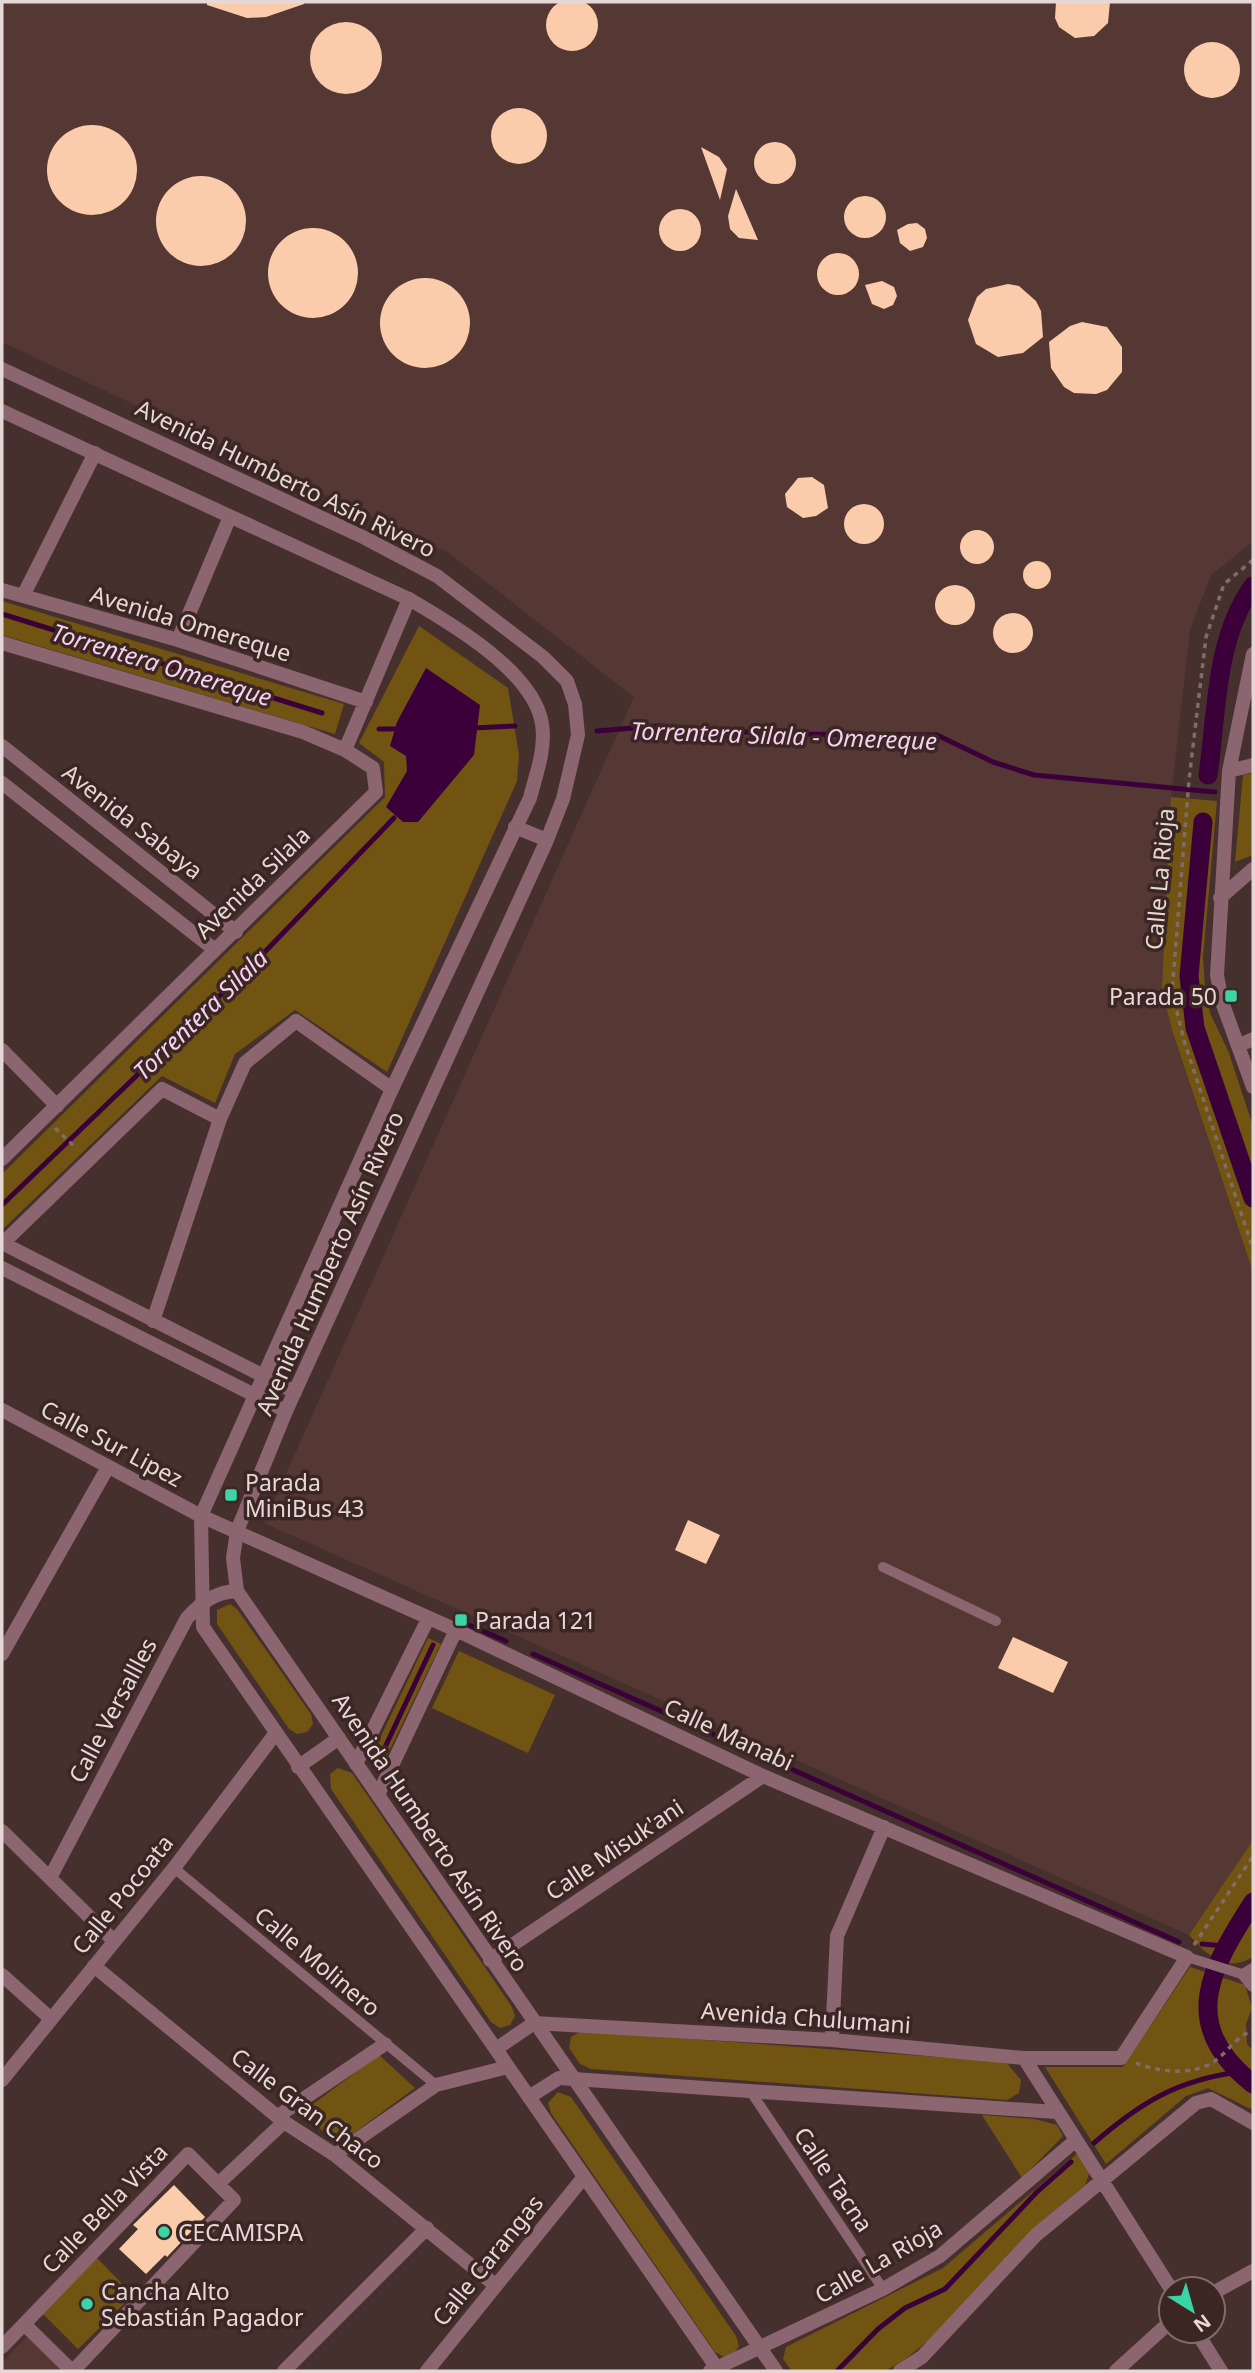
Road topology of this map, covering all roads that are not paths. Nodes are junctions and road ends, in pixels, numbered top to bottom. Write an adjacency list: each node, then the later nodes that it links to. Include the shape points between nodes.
1 (2, 369): 18 (street, Avenida Humberto Asín Rivero, via 437,576 543,657 567,681 578,736 563,799)
2 (2, 411): 3 (street, Avenida Humberto Asín Rivero)
3 (95, 453): 4 (street, Avenida Humberto Asín Rivero); 6 (street)
4 (229, 519): 7 (street, Avenida Humberto Asín Rivero); 8 (street)
5 (2, 590): 6 (street, Avenida Omereque)
6 (23, 596): 8 (street, Avenida Omereque)
7 (409, 599): 11 (street); 17 (street, Avenida Humberto Asín Rivero, via 519,678 535,699 542,750 530,798)
8 (178, 640): 11 (street, Avenida Omereque)
9 (2, 643): 13 (street, via 303,732)
10 (1253, 654): 15 (street)
11 (366, 702): 13 (street)
12 (2, 746): 21 (street, Avenida Sabaya)
13 (345, 750): 21 (street, Avenida Silala, via 373,768 376,792)
14 (1253, 765): 15 (street)
15 (1229, 772): 20 (street)
16 (2, 783): 22 (street)
17 (515, 827): 18 (street); 26 (street, Avenida Humberto Asín Rivero)
18 (547, 840): 34 (street, Avenida Humberto Asín Rivero)
19 (1253, 869): 20 (street)
20 (1220, 898): 23 (street, via 1217,975 1222,1002)
21 (236, 932): 22 (street, Avenida Silala)
22 (215, 950): 27 (street, Avenida Silala)
23 (1246, 1042): 25 (street)
24 (2, 1050): 27 (street)
25 (1253, 1087)
26 (393, 1089): 28 (street, via 296,1021 245,1063); 33 (street, Avenida Humberto Asín Rivero)
27 (58, 1106): 29 (street, Avenida Silala)
28 (220, 1119): 30 (street, via 162,1089); 32 (street)
29 (2, 1159)
30 (2, 1244): 32 (street)
31 (2, 1268): 35 (street)
32 (153, 1321): 33 (street)
33 (267, 1375): 34 (street); 35 (street, Avenida Humberto Asín Rivero)
34 (295, 1392): 37 (street, Avenida Humberto Asín Rivero)
35 (255, 1397): 37 (street); 39 (street, Avenida Humberto Asín Rivero)
36 (2, 1410): 38 (street, Calle Sur Lipez)
37 (286, 1411): 40 (street, Avenida Humberto Asín Rivero)
38 (108, 1467): 39 (street, Calle Sur Lipez); 47 (street)
39 (201, 1516): 40 (street, Calle Manabi); 43 (street, Avenida Humberto Asín Rivero)
40 (237, 1531): 42 (street, Avenida Humberto Asín Rivero, via 233,1558); 44 (street, Calle Manabi)
41 (883, 1567): 45 (lane)
42 (237, 1591): 43 (street); 49 (street, Avenida Humberto Asín Rivero)
43 (201, 1603): 48 (street, Avenida Humberto Asín Rivero, via 203,1627); 57 (street, Calle Versallles, via 187,1618)
44 (428, 1619): 46 (street, Calle Manabi); 50 (street)
45 (996, 1621)
46 (456, 1630): 52 (street, Calle Manabi); 53 (street)
47 (2, 1654)
48 (275, 1734): 51 (street, Avenida Humberto Asín Rivero); 56 (street, Calle Pocoata)
49 (339, 1738): 50 (street, Avenida Humberto Asín Rivero); 51 (street)
50 (356, 1764): 53 (street, Avenida Humberto Asín Rivero)
51 (298, 1767): 68 (street, Avenida Humberto Asín Rivero)
52 (763, 1776): 54 (street, Calle Manabi); 60 (street, Calle Misuk'ani)
53 (378, 1796): 60 (street, Avenida Humberto Asín Rivero)
54 (884, 1827): 59 (street, Calle Manabi); 66 (street, via 837,1936)
55 (2, 1831): 57 (street)
56 (174, 1868): 58 (street, Calle Pocoata); 67 (lane, Calle Molinero)
57 (51, 1876): 58 (street)
58 (114, 1941): 61 (street, Calle Pocoata)
59 (1187, 1956): 63 (lane, Calle Manabi); 69 (street, Avenida Chulumani, via 1121,2058)
60 (490, 1959): 65 (street, Avenida Humberto Asín Rivero)
61 (94, 1966): 64 (street, Calle Pocoata); 77 (street, Calle Gran Chaco)
62 (2, 1975): 64 (street)
63 (1250, 1977)
64 (51, 2019): 72 (street, Calle Pocoata)
65 (534, 2023): 66 (street, Avenida Chulumani); 68 (street); 71 (street, Avenida Humberto Asín Rivero)
66 (832, 2040): 69 (street, Avenida Chulumani)
67 (385, 2044): 73 (lane, Calle Molinero); 77 (street)
68 (496, 2049): 70 (street, Avenida Humberto Asín Rivero)
69 (1024, 2058): 76 (street)
70 (508, 2067): 73 (street); 75 (street, Avenida Humberto Asín Rivero)
71 (571, 2079): 74 (street); 75 (street, via 559,2078); 94 (street, Avenida Humberto Asín Rivero)
72 (2, 2080)
73 (436, 2085): 80 (street)
74 (751, 2092): 76 (street); 89 (lane, Calle Tacna)
75 (528, 2097): 82 (street, Avenida Humberto Asín Rivero)
76 (1056, 2112): 79 (street)
77 (281, 2119): 80 (street, Calle Gran Chaco); 83 (street)
78 (1253, 2123): 81 (street, via 1211,2099 1196,2103)
79 (1076, 2140): 81 (street); 89 (street, Calle La Rioja, via 940,2256)
80 (335, 2155): 84 (street, Calle Gran Chaco)
81 (1103, 2177): 86 (street); 100 (street, via 1036,2235 922,2357)
82 (583, 2178): 87 (street, Calle Carangas); 95 (street, Avenida Humberto Asín Rivero)
83 (218, 2184): 90 (street, Calle Bella Vista, via 188,2154); 96 (street, Calle Bella Vista, via 234,2200)
84 (427, 2228): 87 (street, Calle Gran Chaco); 97 (street)
85 (1253, 2271): 88 (street)
86 (1162, 2275)
87 (495, 2285): 98 (street, Calle Carangas)
88 (1227, 2285)
89 (883, 2289): 94 (street, Calle La Rioja)
90 (24, 2324): 93 (street, Calle Bella Vista); 96 (street, Calle Bella Vista)
91 (1157, 2334): 101 (street)
92 (1205, 2345): 102 (street)
93 (2, 2347)
94 (760, 2350): 95 (street, Calle La Rioja); 99 (street, Avenida Humberto Asín Rivero)
95 (716, 2370)
96 (73, 2371)
97 (284, 2371)
98 (427, 2371)
99 (776, 2371)
100 (900, 2371)
101 (1116, 2371)
102 (1221, 2371)

